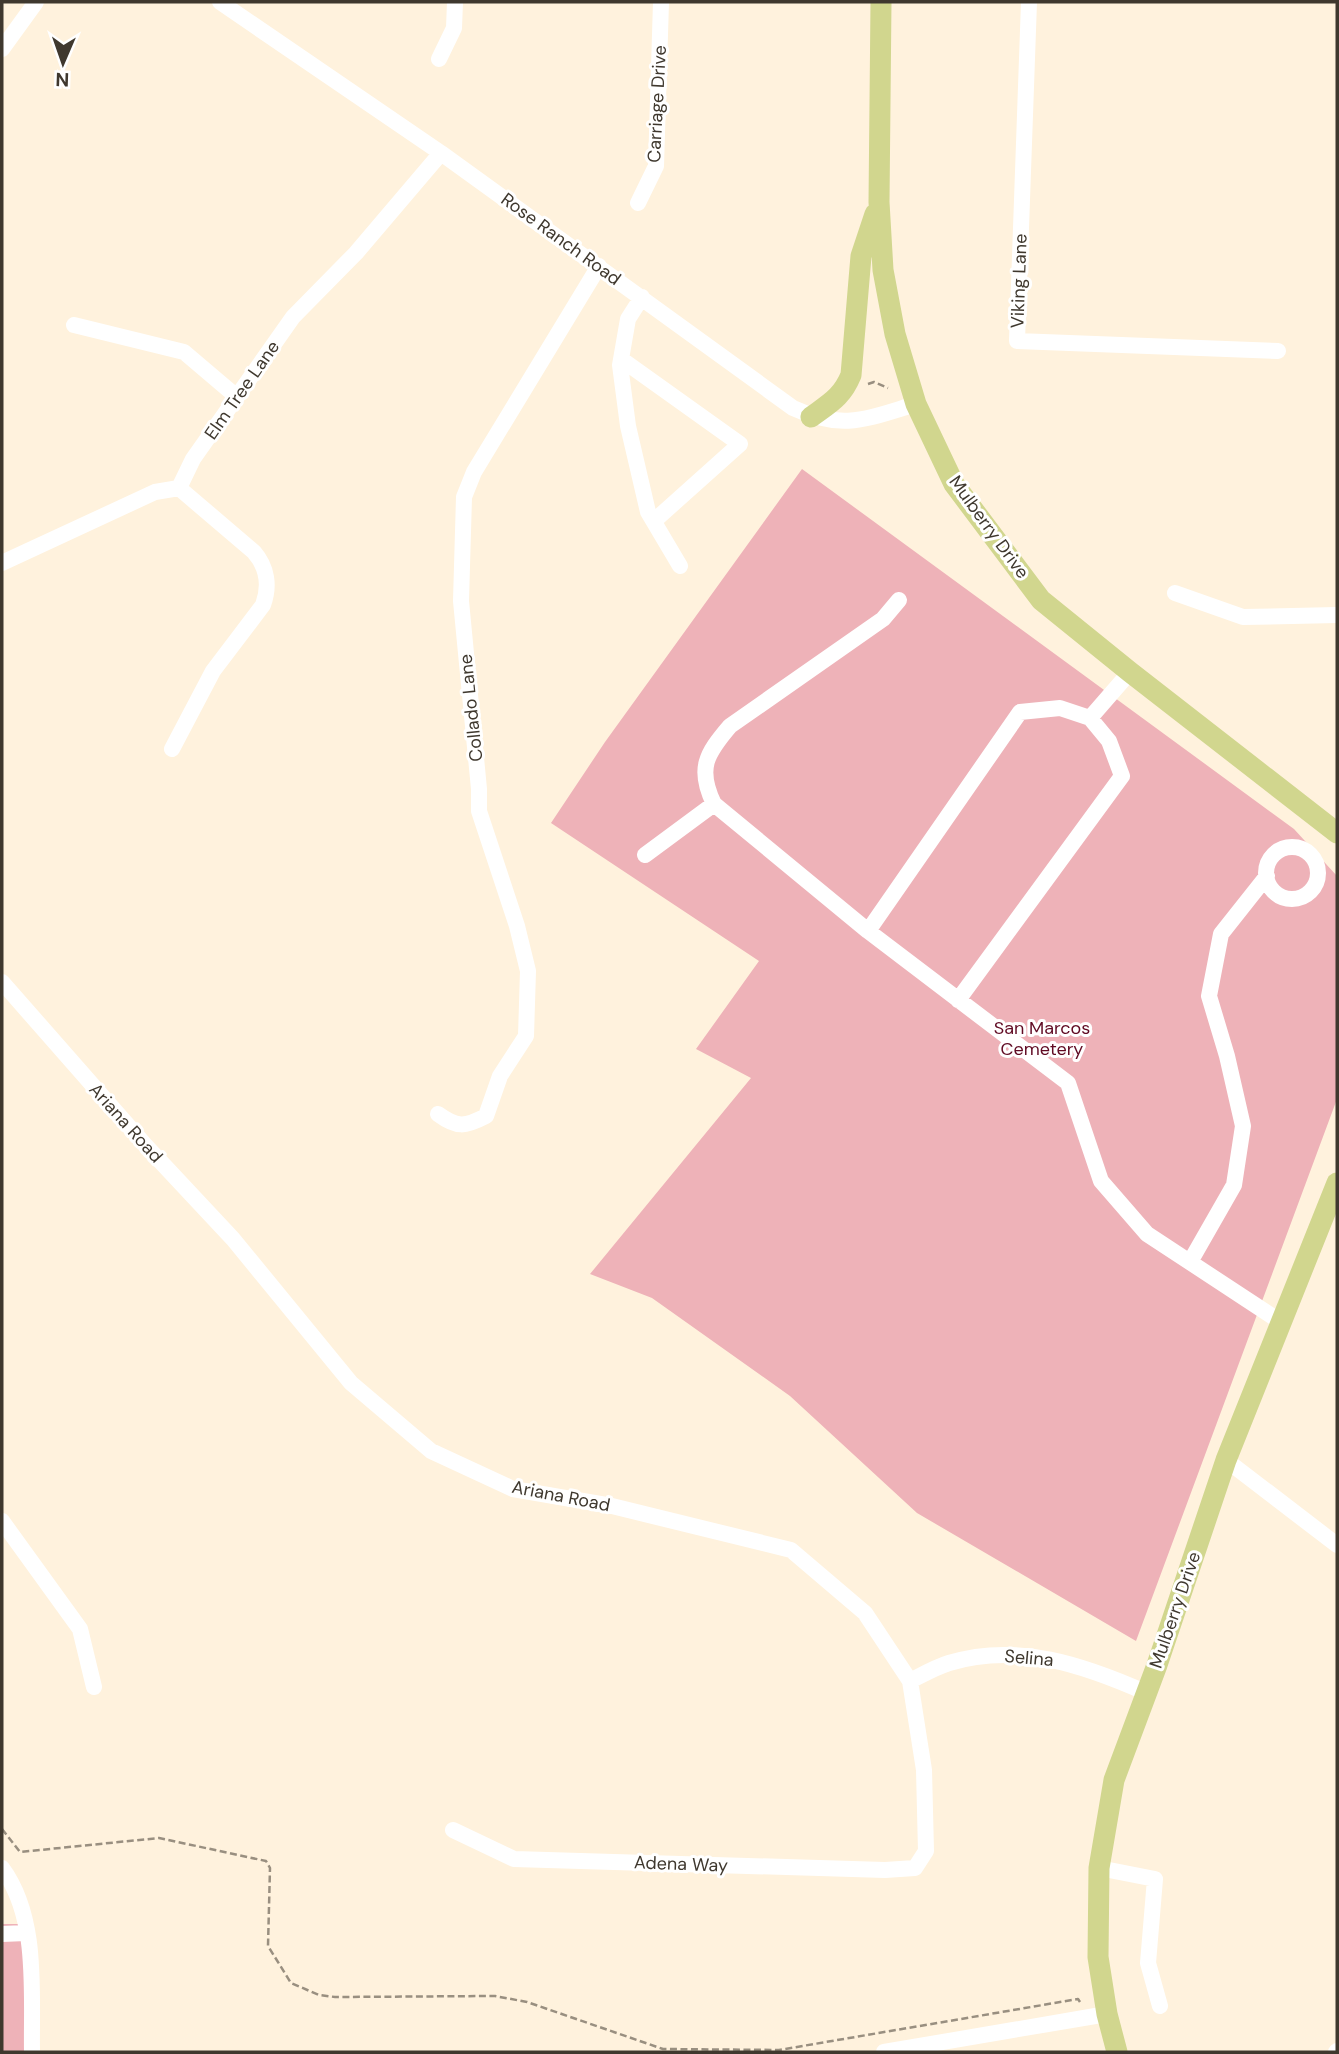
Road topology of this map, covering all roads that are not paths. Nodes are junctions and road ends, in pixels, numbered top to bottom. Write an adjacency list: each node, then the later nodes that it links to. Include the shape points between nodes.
1 (36, 2): 7 (street)
2 (220, 2): 9 (street, Rose Ranch Road)
3 (455, 2): 8 (street, via 454,28)
4 (661, 2): 11 (street, Carriage Drive, via 656,166)
5 (881, 2): 10 (main road, Mulberry Drive)
6 (1029, 2): 15 (street, Viking Lane, via 1017,341)
7 (2, 49)
8 (439, 59)
9 (441, 153): 12 (street, Rose Ranch Road); 17 (street, Elm Tree Lane, via 356,253 293,317)
10 (879, 202): 18 (main road, Mulberry Drive, via 883,270 895,334); 19 (main road, via 861,256 851,375 845,390)
11 (638, 203)
12 (599, 266): 13 (street, Rose Ranch Road); 37 (street, Collado Lane, via 474,472 464,497 461,601 478,811 528,971 526,1036 500,1076 486,1115 468,1125 450,1123)
13 (642, 297): 16 (street, via 628,319); 19 (street, Rose Ranch Road)
14 (74, 325): 17 (street, via 184,352)
15 (1278, 351)
16 (621, 359): 21 (street, via 635,464); 21 (street, via 740,444)
17 (237, 397): 20 (street, Elm Tree Lane, via 193,459)
18 (916, 404): 19 (street, Rose Ranch Road, via 856,422); 27 (main road, Mulberry Drive, via 954,484 1041,600)
19 (811, 417)
20 (179, 488): 22 (street, via 155,492); 29 (street, via 264,564 267,594 212,671)
21 (654, 521): 23 (street)
22 (2, 563)
23 (680, 566)
24 (1175, 593): 26 (street, via 1243,617)
25 (899, 600): 30 (street, via 883,619 730,726 714,744 704,767)
26 (1337, 615)
27 (1130, 672): 28 (street); 31 (main road, Mulberry Drive)
28 (1090, 718): 34 (street, via 1060,708 1020,712); 36 (street, via 1109,741 1122,776)
29 (172, 749)
30 (714, 804): 32 (street); 34 (street)
31 (1337, 833)
32 (645, 855)
33 (1266, 876): 39 (street, via 1221,933 1209,996 1243,1126 1234,1185)
34 (868, 931): 36 (street)
35 (2, 982): 44 (street, Ariana Road, via 233,1239 351,1383 431,1451 513,1489 612,1506 791,1550 865,1613)
36 (958, 1000): 39 (street, via 1068,1083 1101,1181 1147,1234)
37 (438, 1114)
38 (1337, 1183): 40 (main road, Mulberry Drive)
39 (1190, 1262): 40 (street)
40 (1281, 1322): 41 (main road, Mulberry Drive)
41 (1226, 1460): 43 (street); 46 (main road, Mulberry Drive)
42 (2, 1521): 45 (street, via 80,1629)
43 (1337, 1545)
44 (910, 1681): 46 (street, Selina, via 948,1663 1012,1654 1059,1660); 49 (street, Ariana Road, via 924,1770 926,1851)
45 (94, 1687)
46 (1147, 1693): 50 (main road, Mulberry Drive, via 1114,1780)
47 (453, 1830): 49 (street, Adena Way, via 514,1859)
48 (2, 1868): 51 (street, via 21,1905)
49 (915, 1868)
50 (1099, 1868): 53 (street, via 1155,1879 1147,1963); 54 (main road, Mulberry Drive)
51 (26, 1933): 52 (street); 55 (street)
52 (2, 1934)
53 (1160, 2006)
54 (1099, 2015): 56 (street); 57 (main road, Mulberry Drive)
55 (32, 2052)
56 (884, 2052)
57 (1117, 2052)

